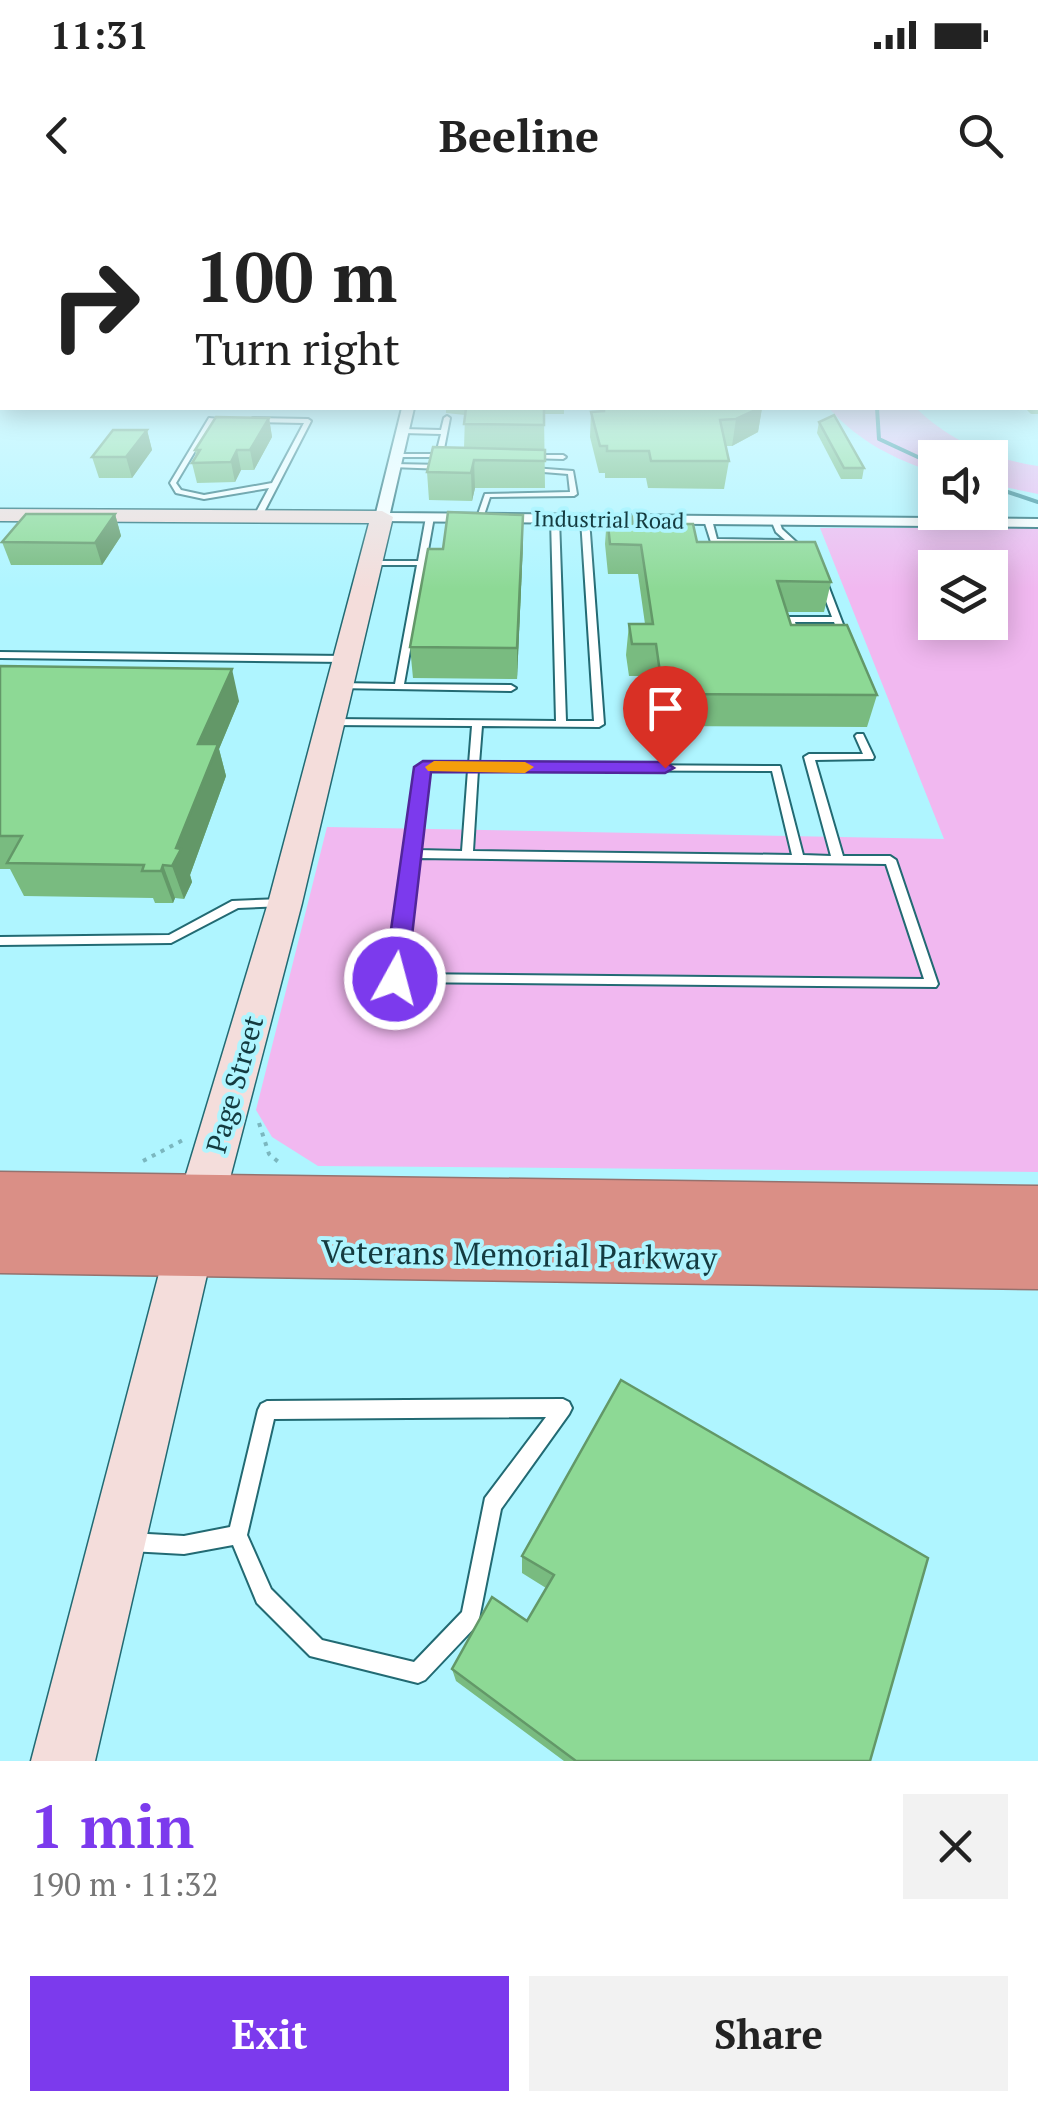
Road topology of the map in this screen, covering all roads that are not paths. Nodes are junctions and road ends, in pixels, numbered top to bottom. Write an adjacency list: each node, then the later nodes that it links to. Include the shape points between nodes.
1 (198, 443): 12 (lane, via 173,483 178,492 204,497)
2 (296, 443): 12 (lane)
3 (399, 443): 9 (street, Page Street)
4 (442, 443): 5 (lane)
5 (440, 456): 6 (lane); 9 (lane)
6 (457, 456)
7 (510, 456): 8 (lane)
8 (563, 456)
9 (395, 461): 10 (lane); 15 (street, Page Street)
10 (460, 467)
11 (526, 470): 17 (lane, via 572,472 574,494 487,495)
12 (274, 485): 14 (lane)
13 (0, 515): 14 (street, Industrial Road)
14 (258, 516): 15 (street, Industrial Road)
15 (382, 517): 16 (street, Industrial Road); 30 (street, Page Street)
16 (430, 517): 17 (street, Industrial Road); 31 (lane)
17 (478, 518): 18 (street, Industrial Road)
18 (555, 518): 19 (street, Industrial Road); 44 (lane)
19 (585, 519): 20 (street, Industrial Road); 23 (lane)
20 (708, 520): 21 (street, Industrial Road); 26 (lane)
21 (775, 520): 22 (street, Industrial Road); 27 (lane)
22 (1038, 523)
23 (586, 537): 24 (lane); 44 (lane, via 599,724)
24 (604, 537)
25 (696, 538): 26 (lane)
26 (714, 540): 27 (lane); 28 (lane, via 720,559)
27 (792, 542): 29 (lane, via 810,559)
28 (738, 559)
29 (792, 559)
30 (370, 562): 31 (lane); 39 (street, Page Street)
31 (422, 562): 40 (lane)
32 (816, 566): 33 (lane)
33 (837, 620): 34 (lane, via 790,619 797,641); 36 (lane)
34 (813, 641)
35 (829, 641): 36 (lane)
36 (846, 641): 37 (lane)
37 (850, 652)
38 (0, 655): 39 (lane)
39 (342, 672): 40 (lane); 42 (street, Page Street)
40 (399, 687): 41 (lane)
41 (511, 688)
42 (330, 722): 43 (lane); 51 (street, Page Street)
43 (477, 723): 44 (lane); 46 (lane)
44 (561, 724)
45 (860, 736): 50 (lane, via 868,758 809,757)
46 (474, 767): 47 (lane, via 423,767); 48 (lane); 49 (lane, via 776,768)
47 (410, 854): 48 (lane); 50 (lane, via 395,979 932,984 890,860)
48 (468, 855): 49 (lane)
49 (798, 859): 50 (lane)
50 (838, 859)
51 (285, 903): 52 (lane, via 236,904 171,938); 55 (street, Page Street)
52 (0, 941)
53 (0, 1197): 55 (highway, Veterans Memorial Parkway)
54 (1038, 1212): 55 (highway, Veterans Memorial Parkway)
55 (195, 1225): 56 (highway, Veterans Memorial Parkway); 57 (highway, Veterans Memorial Parkway); 59 (street, Page Street)
56 (0, 1246)
57 (1038, 1261)
58 (238, 1535): 58 (lane, via 268,1410 562,1408 492,1505 471,1617 418,1673 317,1649 264,1596); 59 (lane, via 184,1546)
59 (118, 1541): 60 (street, Page Street)
60 (63, 1761)

